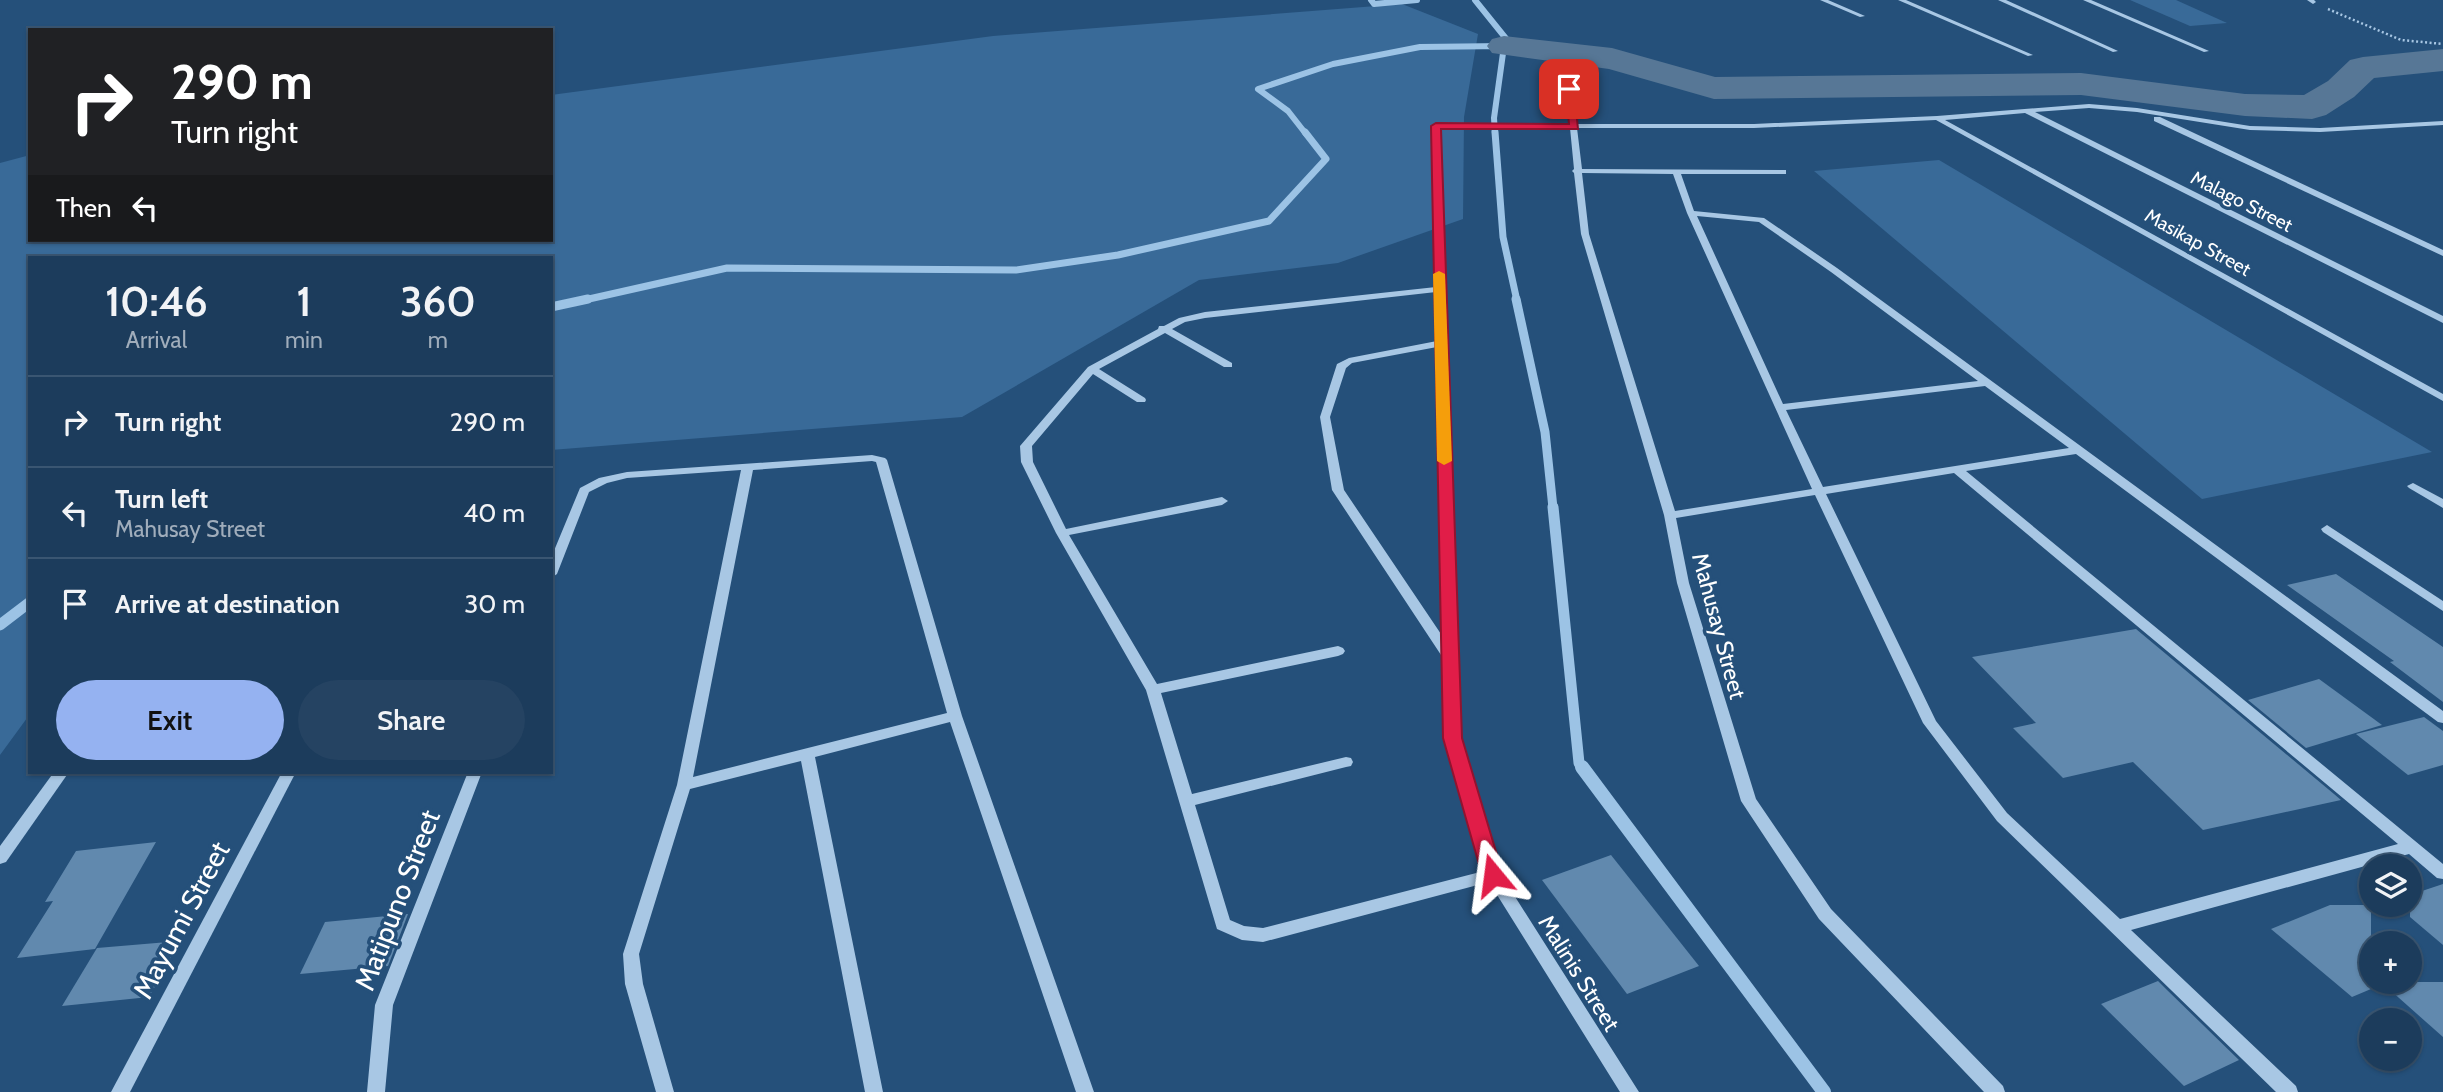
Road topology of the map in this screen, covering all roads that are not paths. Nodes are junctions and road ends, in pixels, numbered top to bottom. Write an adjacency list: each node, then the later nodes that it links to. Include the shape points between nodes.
1 (1823, 0): 5 (street)
2 (1902, 0): 8 (street)
3 (2001, 0): 6 (street)
4 (2086, 0): 7 (street)
5 (1862, 16)
6 (2115, 51)
7 (2206, 51)
8 (2030, 55)
9 (1569, 89): 14 (street, Mahusay Street)
10 (2026, 110): 11 (street, via 2089,106); 12 (street); 21 (street, Malago Street)
11 (2137, 110): 13 (street, via 2249,128 2320,130); 19 (street)
12 (1937, 118): 14 (street, via 1754,127); 27 (street, Masikap Street)
13 (2443, 123)
14 (1574, 127): 15 (street, Mahusay Street); 20 (street, Malinis Street, via 1436,126)
15 (1576, 171): 16 (street); 37 (street, Mahusay Street, via 1585,234)
16 (1676, 171): 17 (street); 18 (street)
17 (1783, 172)
18 (1691, 213): 26 (street, via 1761,220); 29 (street)
19 (2443, 253)
20 (1439, 289): 22 (street, via 1205,315); 23 (street, Malinis Street)
21 (2443, 320)
22 (1162, 328): 24 (street); 25 (street)
23 (1441, 343): 43 (street, Malinis Street); 43 (street, via 1341,366 1325,417 1342,501)
24 (1227, 365)
25 (1092, 369): 28 (street); 39 (street, via 1026,446 1027,462)
26 (1988, 383): 29 (street); 30 (street)
27 (2443, 398)
28 (1141, 400)
29 (1779, 408): 34 (street)
30 (2079, 450): 32 (street); 46 (street)
31 (748, 467): 40 (street, via 603,480 584,490); 45 (street, via 872,458 884,465); 52 (street)
32 (1956, 469): 34 (street); 54 (street)
33 (2413, 486): 36 (street)
34 (1821, 492): 37 (street); 58 (street, via 1930,723 2001,817)
35 (1223, 501): 39 (street)
36 (2443, 504)
37 (1670, 515): 65 (street, Mahusay Street, via 1683,583 1749,802 1825,914)
38 (2327, 528): 41 (street)
39 (1062, 533): 44 (street)
40 (553, 569)
41 (2443, 607)
42 (1338, 652): 44 (street)
43 (1450, 657): 57 (street, Malinis Street, via 1452,738)
44 (1153, 690): 53 (street)
45 (956, 716): 47 (street); 63 (street)
46 (2443, 718)
47 (807, 754): 52 (street); 62 (street)
48 (1346, 762): 53 (street)
49 (61, 774): 55 (street)
50 (288, 774): 59 (street, Mayumi Street)
51 (474, 774): 60 (street, Matipuno Street, via 384,1005)
52 (684, 785): 61 (street, via 631,954 634,984)
53 (1187, 801): 57 (street, via 1223,924 1242,933 1263,935)
54 (2411, 847): 56 (street); 58 (street)
55 (0, 858)
56 (2443, 873)
57 (1493, 875): 64 (street, Malinis Street)
58 (2117, 927): 66 (street)
59 (120, 1092)
60 (376, 1092)
61 (666, 1092)
62 (874, 1092)
63 (1086, 1092)
64 (1630, 1092)
65 (1996, 1092)
66 (2289, 1092)

